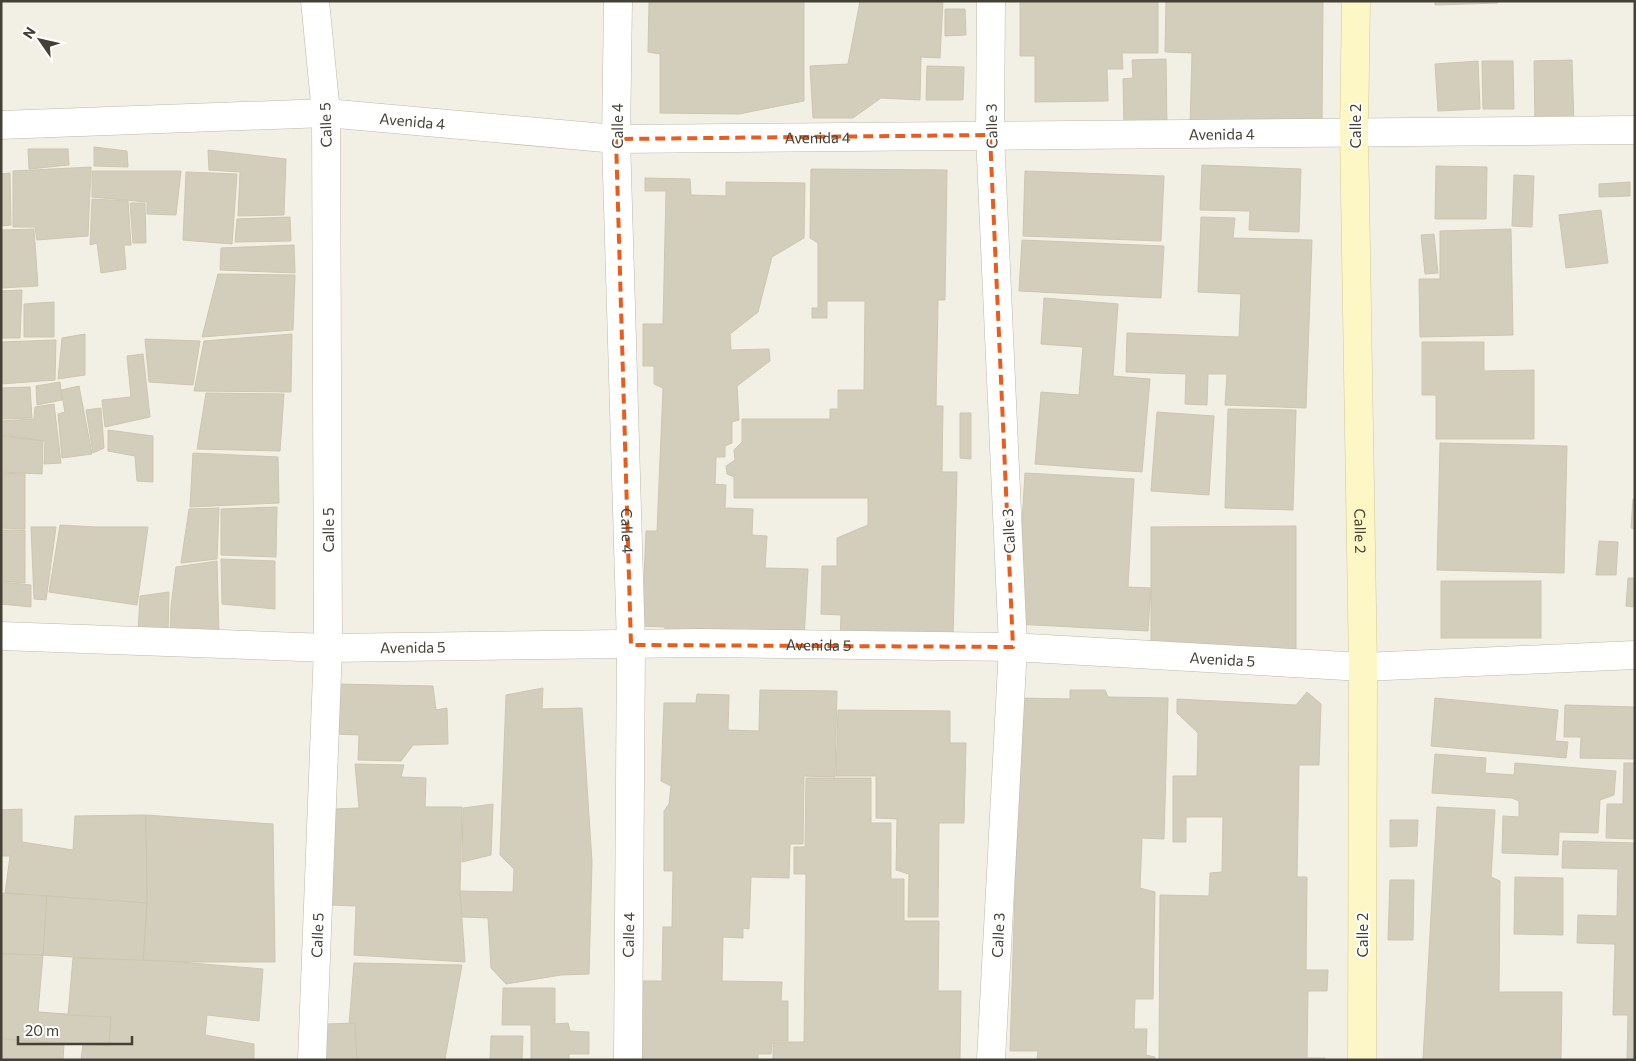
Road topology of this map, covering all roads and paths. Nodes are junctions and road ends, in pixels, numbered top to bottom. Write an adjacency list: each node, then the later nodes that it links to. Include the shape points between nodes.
1 (315, 1): 5 (street, Calle 5)
2 (618, 1): 10 (street, Calle 4)
3 (991, 1): 9 (street, Calle 3)
4 (1356, 1): 8 (main road, Calle 2)
5 (326, 113): 6 (street, Avenida 4); 10 (street, Avenida 4); 14 (street, Calle 5)
6 (1, 125)
7 (1635, 130): 8 (street, Avenida 4)
8 (1354, 132): 9 (street, Avenida 4); 16 (main road, Calle 2)
9 (990, 135): 10 (street, Avenida 4); 13 (street, Calle 3)
10 (616, 139): 12 (street, Calle 4)
11 (1, 636): 14 (street, Avenida 5)
12 (631, 645): 13 (street, Avenida 5); 14 (street, Avenida 5); 18 (street, Calle 4)
13 (1013, 647): 16 (street, Avenida 5); 19 (street, Calle 3)
14 (328, 648): 17 (street, Calle 5)
15 (1635, 655): 16 (street, Avenida 5)
16 (1363, 668): 20 (main road, Calle 2)
17 (312, 1060)
18 (628, 1060)
19 (991, 1060)
20 (1362, 1060)

